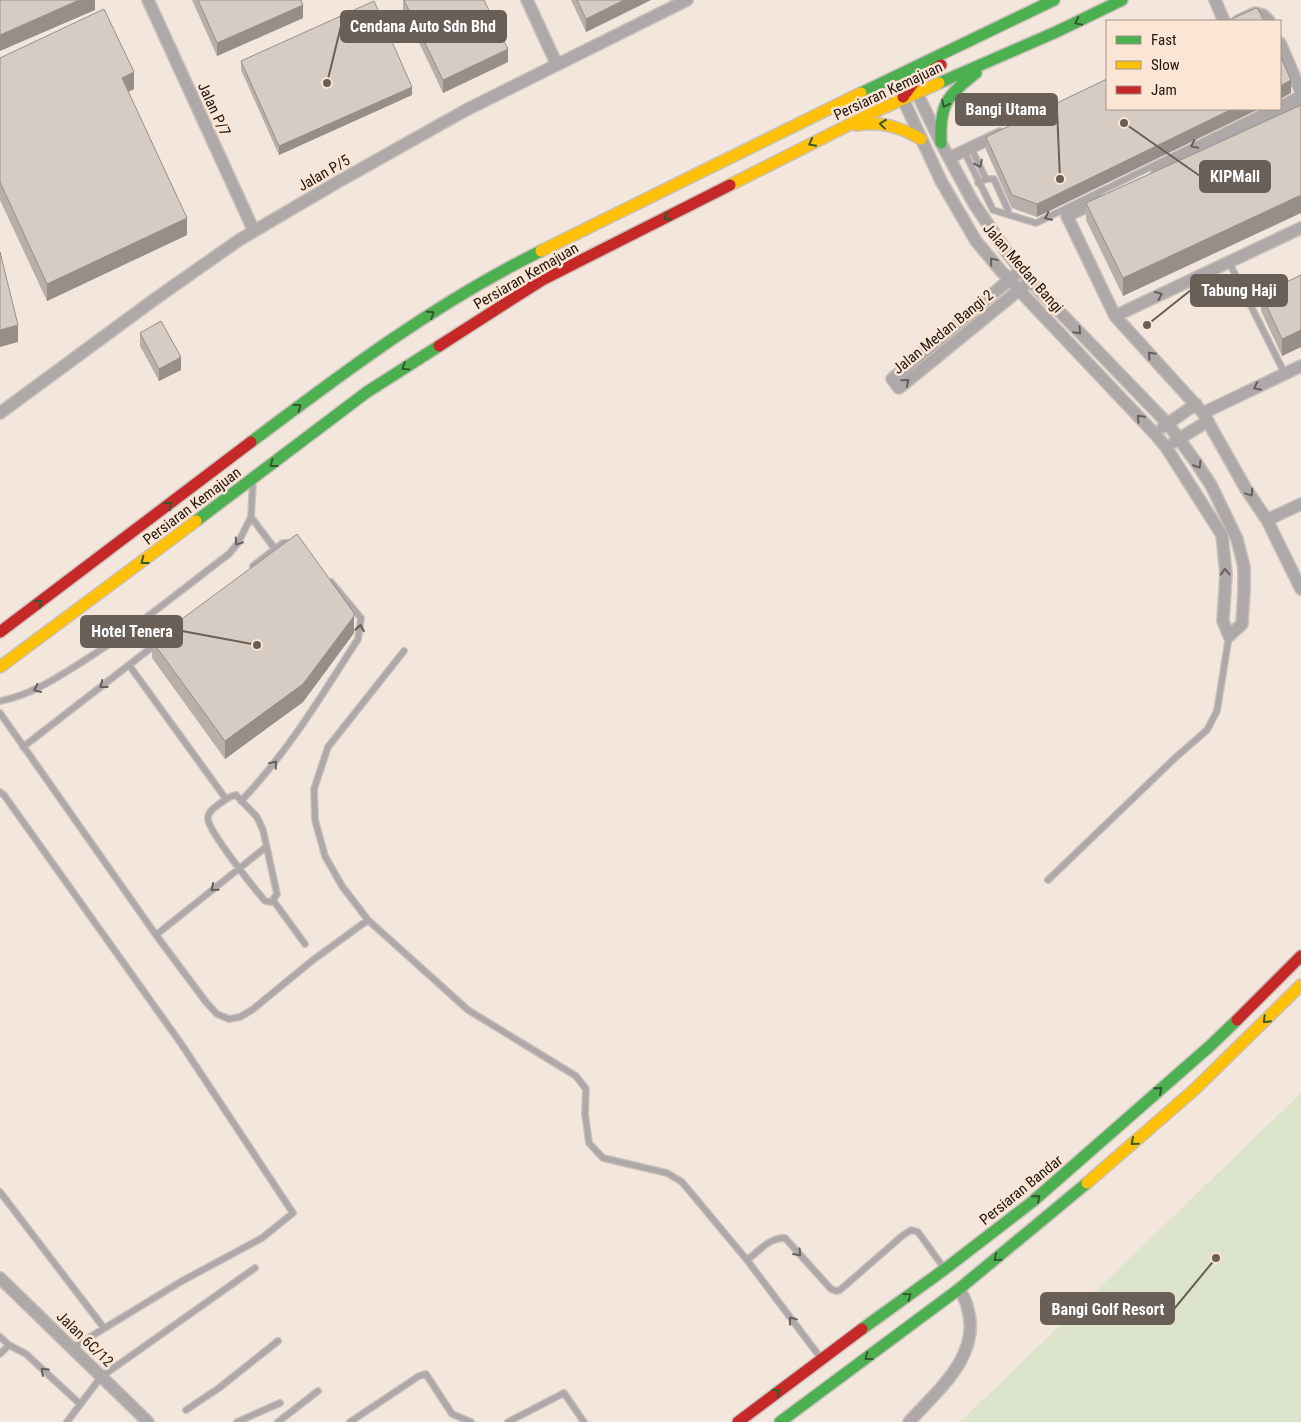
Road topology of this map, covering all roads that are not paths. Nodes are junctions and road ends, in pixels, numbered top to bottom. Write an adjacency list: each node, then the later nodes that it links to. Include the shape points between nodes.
1 (148, 0): 33 (street, Jalan P/7)
2 (527, 0): 13 (street)
3 (687, 0): 13 (street, Jalan P/5)
4 (1054, 0): 10 (main road, Persiaran Kemajuan)
5 (1122, 0): 12 (main road, Persiaran Kemajuan, one-way to 12)
6 (1215, 0): 7 (street)
7 (1224, 20)
8 (1240, 20): 9 (street, via 1255,13)
9 (1268, 20)
10 (1003, 24): 14 (main road, via 987,44 929,71 913,82); 24 (main road, Persiaran Kemajuan)
11 (1281, 45): 15 (street)
12 (993, 60): 14 (main road, Persiaran Kemajuan); 25 (main road, one-way to 25, via 956,89 943,105)
13 (557, 65): 33 (street, Jalan P/5, via 466,110)
14 (909, 93): 21 (main road, Persiaran Kemajuan); 23 (street, Jalan Medan Bangi); 24 (main road, via 890,90 795,134); 25 (street, Jalan Medan Bangi)
15 (1301, 93): 17 (lane)
16 (1301, 100): 20 (street)
17 (1281, 103)
18 (1268, 110): 31 (lane, one-way to 31, via 1036,223)
19 (1281, 110): 39 (street, via 1066,216)
20 (1281, 110)
21 (843, 128): 23 (main road, one-way to 21, via 892,124 867,122); 48 (main road, Persiaran Kemajuan, one-way to 48, via 542,280 367,392)
22 (1014, 128): 26 (street)
23 (921, 139): 36 (street, Jalan Medan Bangi, one-way to 23, via 976,241)
24 (759, 143): 57 (main road, Persiaran Kemajuan, one-way to 24, via 340,375 430,314 530,257)
25 (941, 143): 27 (street, Jalan Medan Bangi)
26 (967, 150): 27 (street); 28 (lane, one-way to 28); 29 (lane)
27 (949, 158): 30 (street, Jalan Medan Bangi)
28 (986, 179): 29 (lane); 31 (lane, via 994,179)
29 (977, 180): 30 (lane); 31 (lane, via 994,210)
30 (963, 184): 35 (street, Jalan Medan Bangi)
31 (1008, 214)
32 (1301, 228): 34 (street)
33 (254, 231): 43 (street, Jalan P/5, via 154,299)
34 (1229, 262): 39 (street, one-way to 34); 41 (lane)
35 (1020, 271): 36 (street, Jalan Medan Bangi 2); 37 (street, Jalan Medan Bangi)
36 (1010, 280): 38 (street, Jalan Medan Bangi); 38 (street, Jalan Medan Bangi 2, one-way to 38, via 892,379 899,388)
37 (1030, 281): 38 (street, Jalan Medan Bangi 2); 44 (street, Jalan Medan Bangi, one-way to 44)
38 (1019, 290): 45 (street, Jalan Medan Bangi, one-way to 38)
39 (1115, 316): 42 (street, one-way to 39)
40 (1300, 368): 41 (street)
41 (1285, 374): 42 (street, one-way to 42)
42 (1202, 412): 44 (street); 46 (street); 51 (street, one-way to 51, via 1246,489)
43 (0, 413)
44 (1168, 424): 45 (street); 46 (street, Jalan Medan Bangi)
45 (1154, 433): 47 (street, Jalan Medan Bangi)
46 (1180, 439): 47 (street); 60 (street, Jalan Medan Bangi, one-way to 60, via 1225,512 1237,539 1244,567 1242,624)
47 (1166, 447): 60 (street, Jalan Medan Bangi, one-way to 47, via 1223,621 1226,574 1222,535)
48 (253, 479): 50 (lane); 64 (main road, Persiaran Kemajuan, one-way to 64)
49 (1301, 504): 51 (street)
50 (251, 517): 53 (lane); 65 (lane, one-way to 65, via 229,554 112,643 43,687)
51 (1268, 520): 56 (street)
52 (299, 544): 53 (lane, via 283,543)
53 (275, 549): 54 (lane)
54 (244, 574)
55 (324, 574): 70 (lane, one-way to 55, via 288,746 358,639 362,618)
56 (1301, 589)
57 (19, 618): 58 (street); 59 (main road, Persiaran Kemajuan)
58 (0, 620)
59 (0, 632)
60 (1229, 636): 73 (lane, via 1217,712 1207,730)
61 (160, 641): 63 (lane)
62 (404, 651): 75 (lane, via 328,748 314,789 315,820 325,856 342,886)
63 (129, 665): 67 (lane, one-way to 67); 69 (lane)
64 (0, 667)
65 (0, 701)
66 (0, 714): 67 (lane)
67 (24, 747): 76 (lane)
68 (0, 792): 86 (lane, via 182,1045 293,1213 262,1238)
69 (226, 799): 70 (lane, via 236,796); 72 (lane, via 209,813 208,819)
70 (241, 800): 71 (lane, via 257,817)
71 (266, 847): 72 (lane); 74 (lane, via 276,890)
72 (239, 868): 74 (lane, via 265,901); 76 (lane, one-way to 76)
73 (1048, 880)
74 (273, 900): 77 (lane)
75 (368, 920): 76 (lane, via 252,1010 228,1019 217,1014 206,1002); 81 (lane, via 468,1010 576,1076 586,1089 589,1143 603,1158 667,1173 682,1182)
76 (156, 935)
77 (305, 944)
78 (1301, 956): 83 (main road, Persiaran Bandar, one-way to 78, via 1032,1202 1210,1046)
79 (1301, 985): 85 (main road, one-way to 85, via 1194,1090)
80 (0, 1192): 86 (lane)
81 (746, 1260): 83 (lane, one-way to 83, via 777,1237 785,1238 836,1291 911,1230 918,1232); 92 (lane, one-way to 81)
82 (254, 1268): 93 (lane)
83 (945, 1269): 92 (main road, Persiaran Bandar, one-way to 83)
84 (0, 1278): 90 (street, Jalan 6C/12)
85 (959, 1289): 107 (main road, one-way to 107); 108 (street, via 970,1319 968,1346 956,1370)
86 (104, 1328): 90 (lane)
87 (0, 1337): 89 (lane)
88 (278, 1341): 97 (lane)
89 (9, 1345): 91 (lane); 96 (lane, one-way to 89, via 26,1354)
90 (72, 1348): 93 (street, Jalan 6C/12)
91 (0, 1354)
92 (821, 1358): 106 (main road, Persiaran Bandar, one-way to 92)
93 (101, 1377): 96 (lane); 99 (street, Jalan 6C/12)
94 (318, 1391): 101 (lane)
95 (280, 1403): 100 (lane)
96 (80, 1404): 98 (lane)
97 (186, 1410)
98 (67, 1422)
99 (148, 1422)
100 (237, 1422)
101 (278, 1422)
102 (350, 1422): 103 (lane, via 426,1374 452,1414)
103 (471, 1422)
104 (508, 1422): 105 (lane, via 564,1393)
105 (584, 1422)
106 (738, 1422)
107 (780, 1422)
108 (910, 1422)

